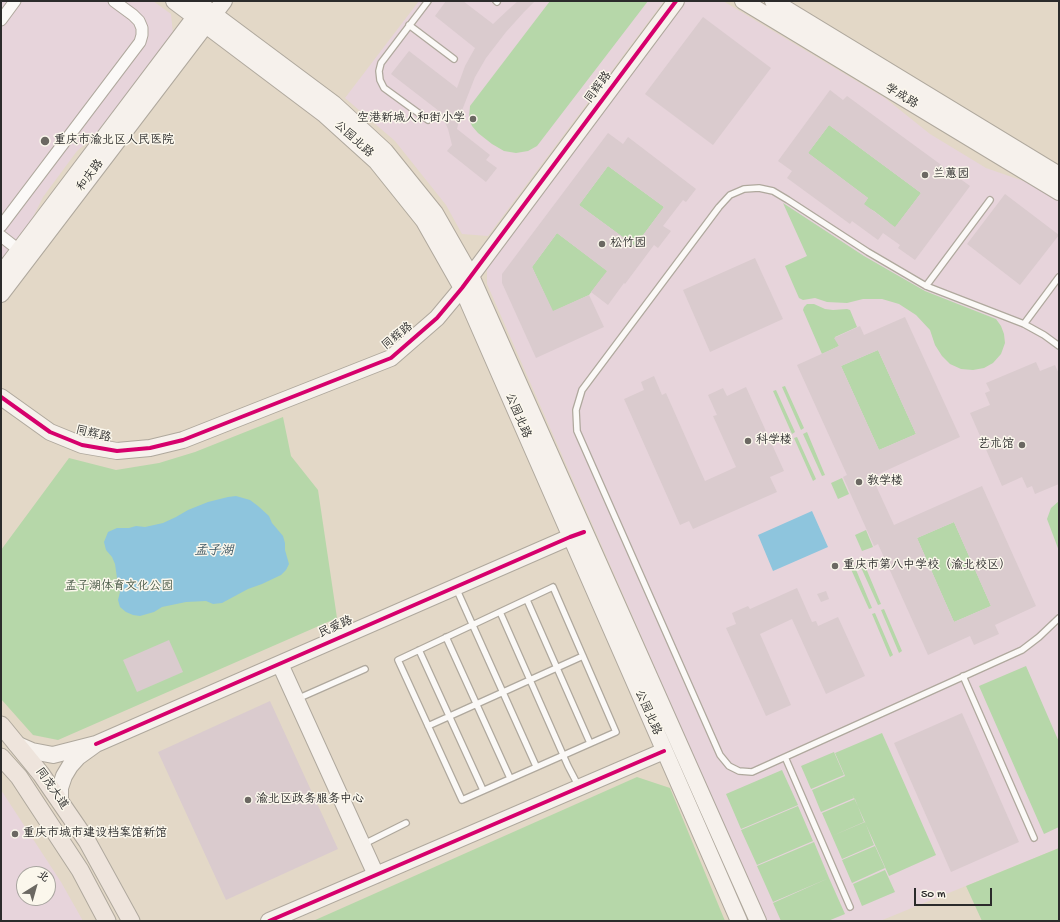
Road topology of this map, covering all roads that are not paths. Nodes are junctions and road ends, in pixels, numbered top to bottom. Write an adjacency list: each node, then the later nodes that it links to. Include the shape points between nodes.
1 (15, 1): 10 (street)
2 (114, 1): 17 (street, via 139,21 142,28 140,42)
3 (174, 1): 9 (street, 公园北路)
4 (224, 1): 9 (street, 和庆路)
5 (428, 1): 11 (lane)
6 (676, 1): 22 (street, 同辉路)
7 (743, 1): 15 (street, 学成路)
8 (773, 1): 14 (street, 学成路)
9 (203, 11): 19 (street, 和庆路); 22 (street, 公园北路, via 334,104 385,151 435,212)
10 (1, 20)
11 (409, 26): 12 (lane); 13 (lane, via 381,63 378,71 384,88)
12 (454, 59)
13 (428, 120)
14 (1059, 175)
15 (1059, 192)
16 (990, 200): 23 (lane)
17 (1, 226)
18 (1, 236): 19 (street)
19 (24, 254): 20 (street, 和庆路); 24 (street, 和庆路)
20 (1, 274)
21 (1059, 277): 25 (lane)
22 (467, 282): 27 (street, 同辉路, via 437,318 391,358 183,440 150,448 117,451 82,445 50,432); 28 (street, 公园北路)
23 (926, 286): 25 (lane); 54 (lane, via 773,191 759,188 744,189 730,195 714,214 582,390 576,410 577,431 720,756 739,772 752,772)
24 (1, 294)
25 (1024, 324): 26 (lane)
26 (1059, 346)
27 (1, 397)
28 (577, 535): 29 (street, 民爱路); 51 (street, 公园北路); 69 (street, 公园北路)
29 (455, 587): 33 (lane); 37 (street, 民爱路)
30 (527, 600): 31 (lane); 36 (lane, via 553,587); 38 (lane)
31 (500, 612): 33 (lane); 41 (lane)
32 (1059, 618): 40 (lane, via 1022,650)
33 (473, 624): 34 (lane); 42 (lane)
34 (446, 637): 35 (lane); 44 (lane)
35 (419, 650): 45 (lane); 47 (lane, via 398,660)
36 (583, 656): 38 (lane); 48 (lane, via 616,732)
37 (280, 664): 43 (street); 50 (street, 民爱路)
38 (557, 668): 41 (lane); 48 (lane)
39 (365, 669): 43 (lane)
40 (963, 676): 54 (lane); 61 (lane)
41 (530, 680): 42 (lane); 52 (lane)
42 (503, 692): 44 (lane); 55 (lane)
43 (296, 699): 62 (street)
44 (476, 705): 45 (lane); 56 (lane)
45 (449, 717): 47 (lane); 58 (lane)
46 (1, 725): 49 (main road, 同茂大道)
47 (428, 726): 58 (lane, via 462,800)
48 (590, 743): 52 (lane)
49 (16, 744): 50 (street, via 32,751 54,755); 59 (main road, 同茂大道)
50 (96, 744): 59 (street, via 70,766 60,788)
51 (664, 751): 57 (street); 68 (street, 公园北路)
52 (563, 755): 55 (lane); 57 (lane)
53 (1, 757): 65 (main road, 同茂大道, via 18,777 80,870)
54 (785, 757): 64 (lane)
55 (536, 766): 56 (lane)
56 (510, 778): 58 (lane)
57 (579, 787): 63 (street)
58 (483, 790)
59 (60, 802): 66 (main road, 同茂大道, via 87,841)
60 (406, 823): 62 (lane)
61 (1034, 838)
62 (362, 844): 63 (street)
63 (376, 875): 67 (street)
64 (850, 907)
65 (107, 921)
66 (131, 921)
67 (269, 921)
68 (738, 921)
69 (758, 921)

